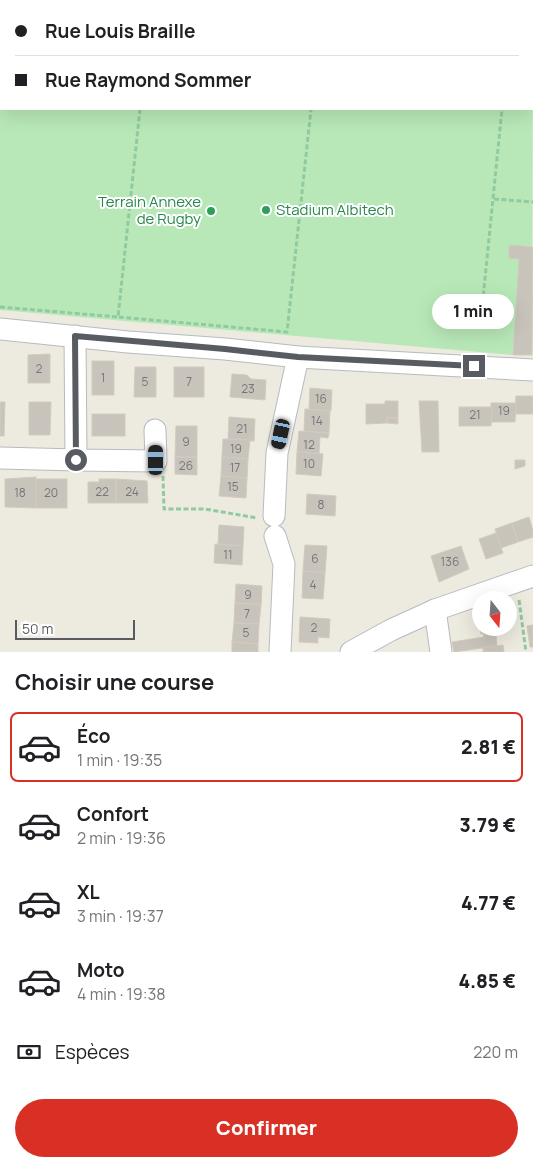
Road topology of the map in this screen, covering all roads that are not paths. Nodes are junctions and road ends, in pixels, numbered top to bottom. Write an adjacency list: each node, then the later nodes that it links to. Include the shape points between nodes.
1 (0, 329): 2 (street)
2 (75, 336): 3 (street); 7 (street)
3 (298, 357): 4 (street); 10 (street, via 277,453 272,524 284,564)
4 (533, 370)
5 (155, 430): 7 (street, via 156,460)
6 (0, 458): 7 (street)
7 (76, 460)
8 (525, 579): 9 (street)
9 (435, 610): 11 (street); 12 (street)
10 (280, 652)
11 (351, 652)
12 (441, 652)

